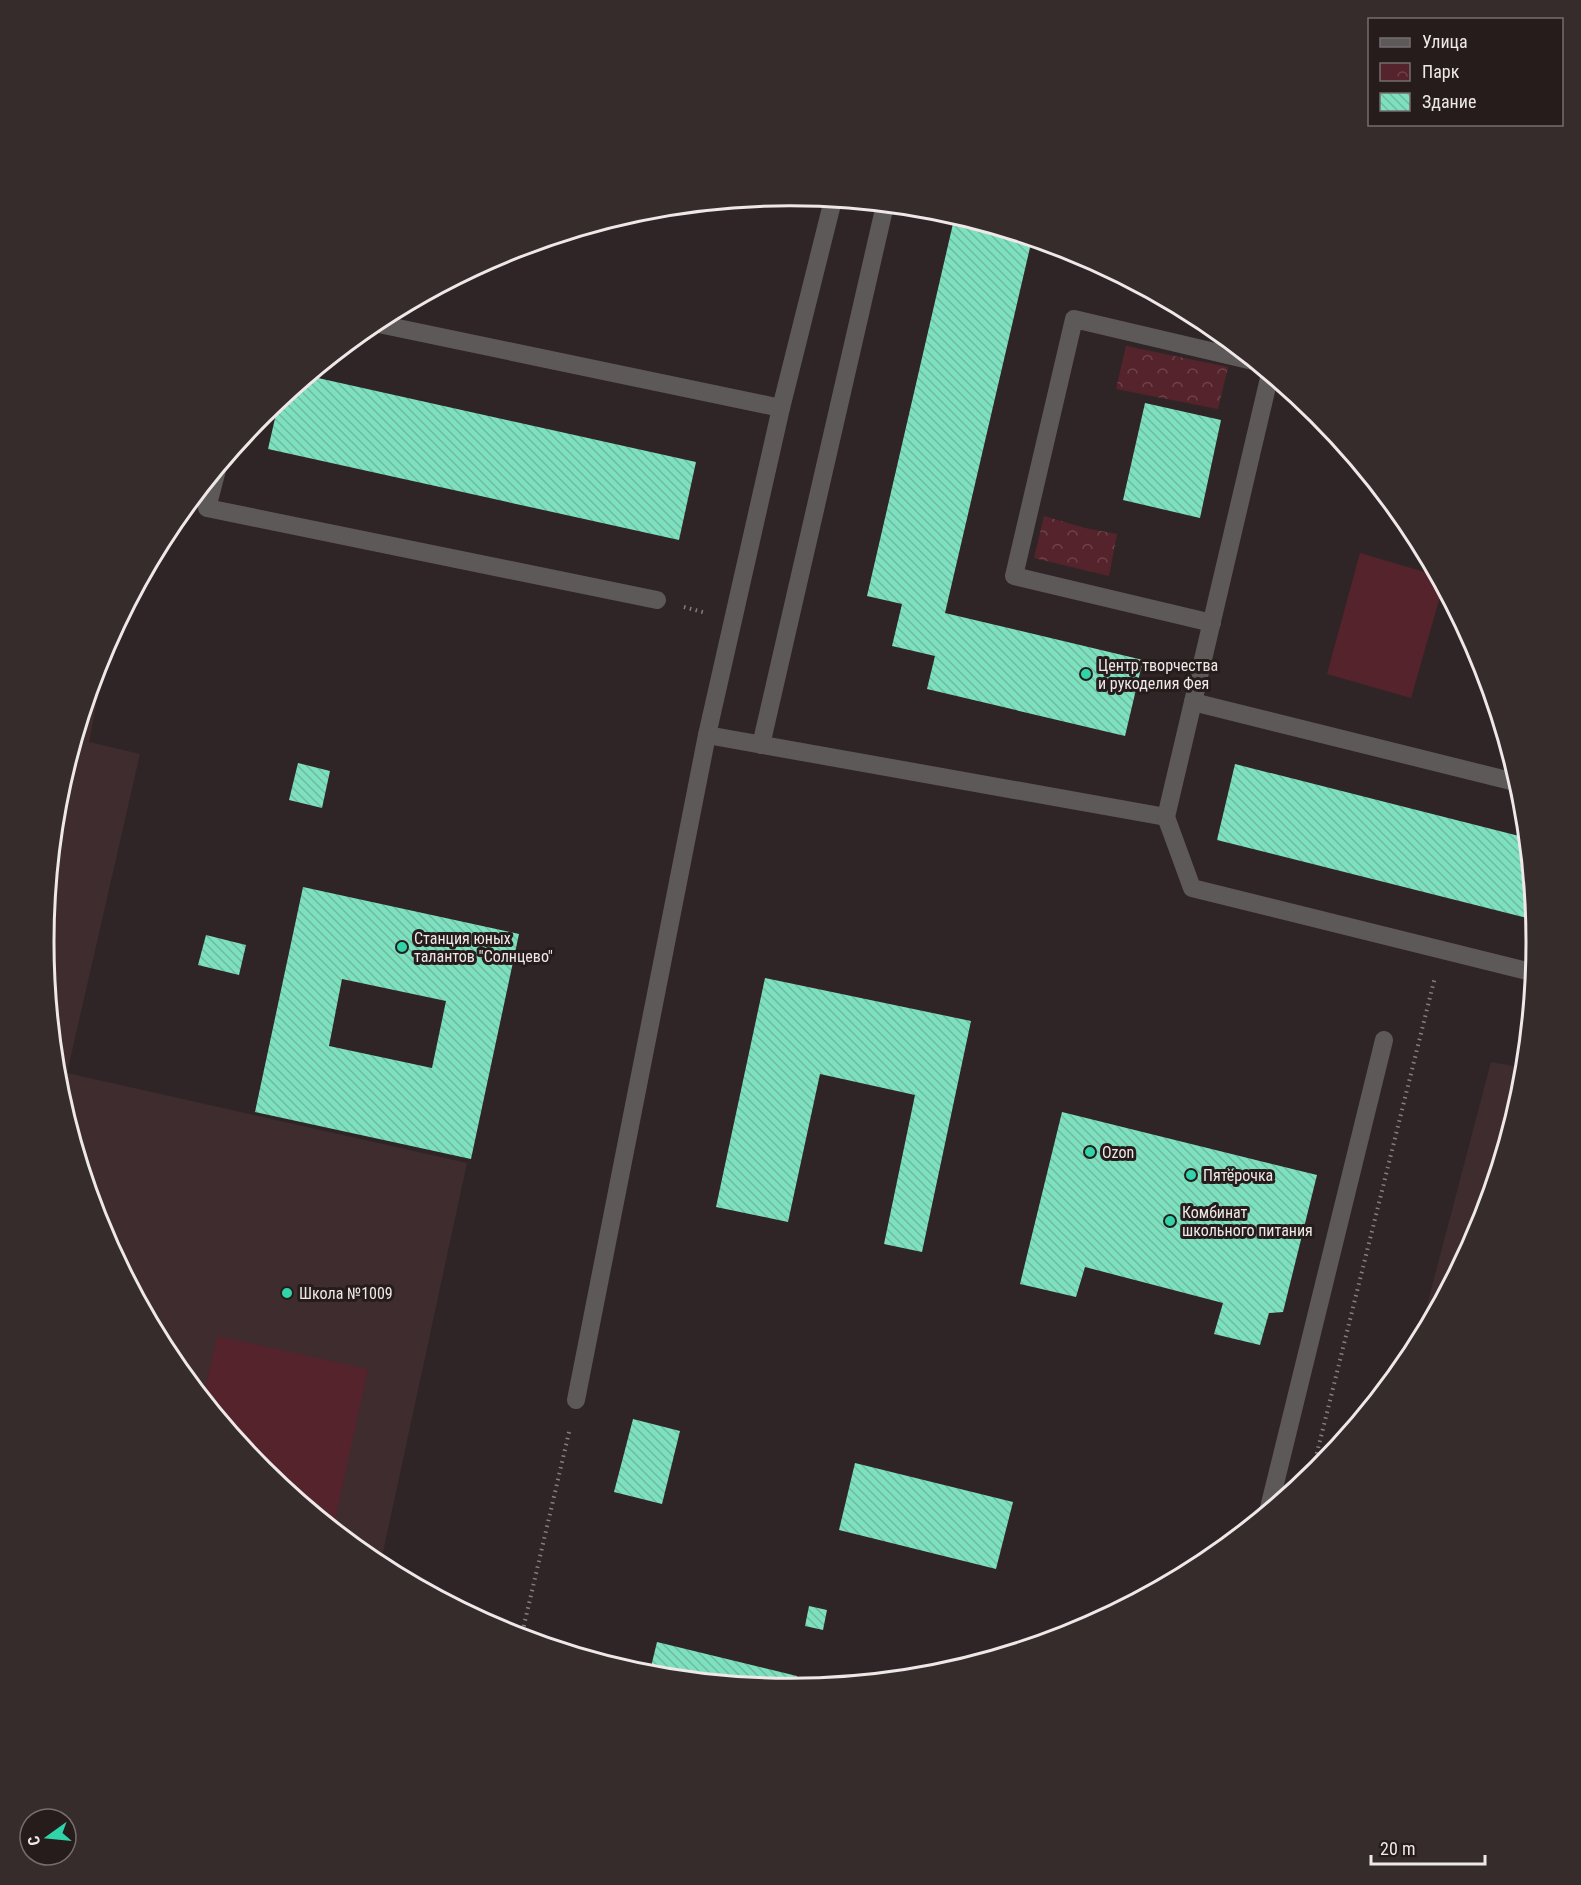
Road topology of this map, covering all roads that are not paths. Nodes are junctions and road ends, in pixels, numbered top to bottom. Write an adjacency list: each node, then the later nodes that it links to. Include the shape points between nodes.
1 (831, 208): 6 (lane)
2 (883, 212): 12 (lane)
3 (389, 325): 6 (lane)
4 (1238, 358): 9 (lane, via 1074,319 1014,576)
5 (1268, 382): 9 (lane)
6 (781, 408): 11 (lane)
7 (213, 486): 8 (lane, via 207,508)
8 (657, 600)
9 (1212, 623): 10 (lane)
10 (1193, 702): 13 (lane); 14 (lane)
11 (707, 735): 12 (lane); 17 (lane)
12 (761, 745): 14 (lane)
13 (1509, 780)
14 (1166, 817): 15 (lane, via 1192,888)
15 (1526, 970)
16 (1384, 1040): 18 (lane)
17 (576, 1400)
18 (1271, 1500)

